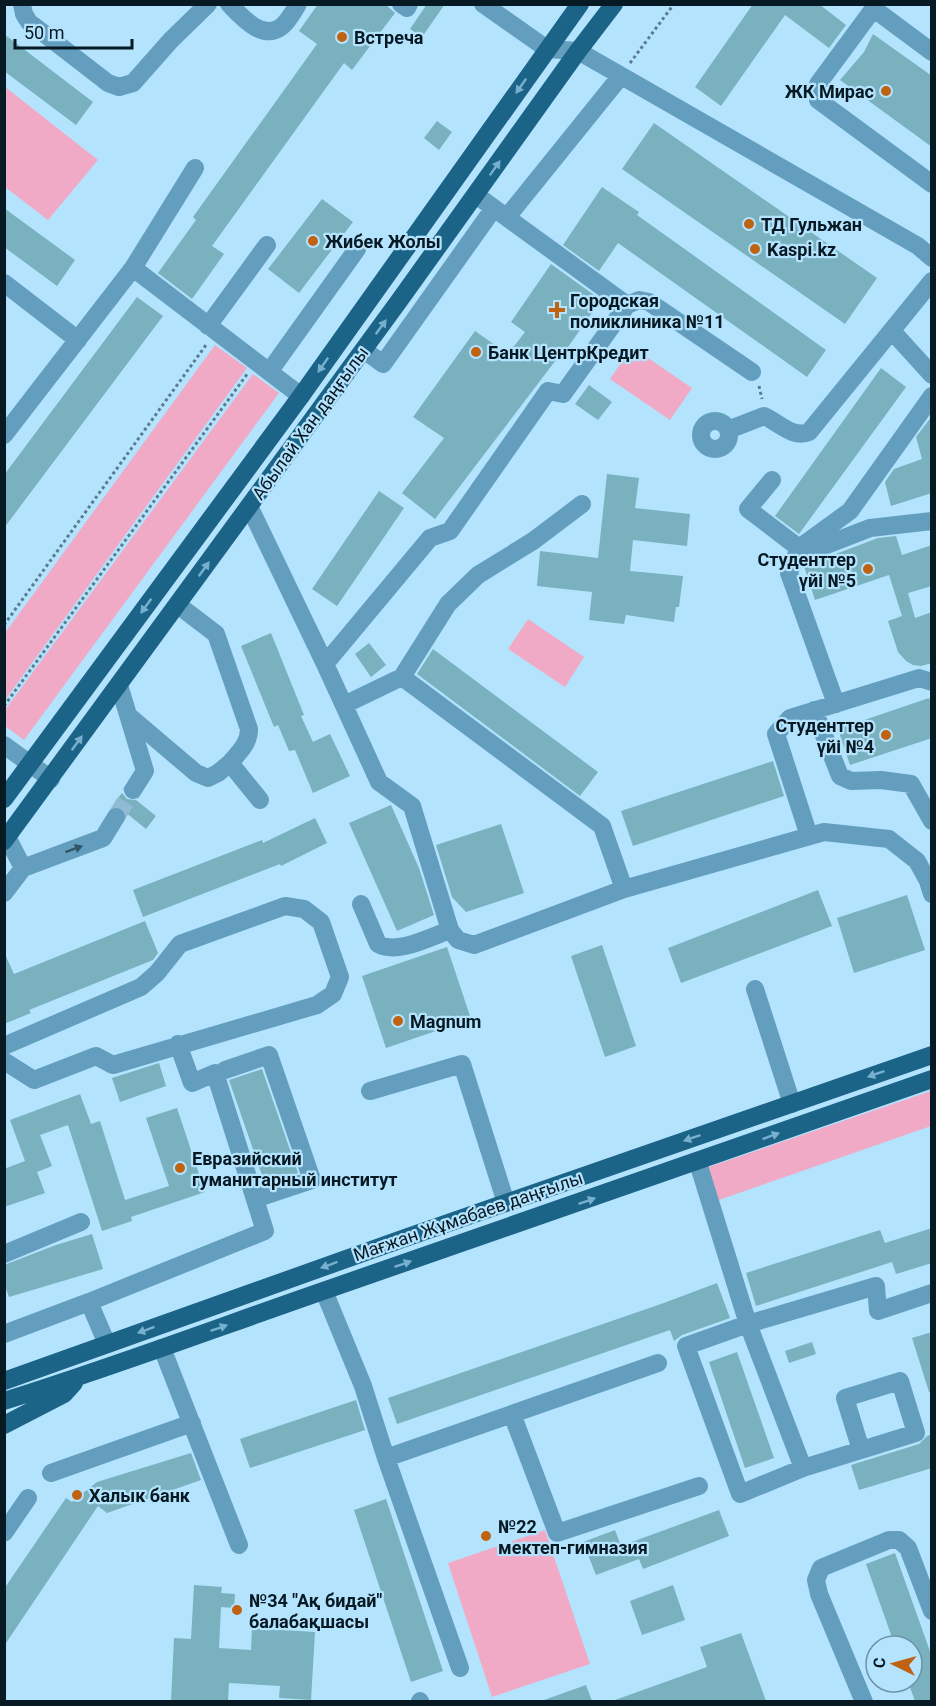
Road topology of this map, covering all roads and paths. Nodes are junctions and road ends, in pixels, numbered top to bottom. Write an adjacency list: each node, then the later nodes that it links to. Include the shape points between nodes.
1 (22, 4): 2 (street, via 29,22 108,83 119,87 133,83)
2 (208, 4)
3 (230, 4): 4 (street, via 260,30 274,31 283,26)
4 (298, 4)
5 (401, 4): 6 (street, via 407,8)
6 (409, 4)
7 (483, 4): 12 (street)
8 (580, 4): 12 (main road, Абылай Хан даңғылы)
9 (614, 4): 13 (main road, Абылай Хан даңғылы)
10 (674, 4): 15 (path)
11 (876, 7): 14 (street); 17 (street, via 818,84 818,100)
12 (547, 49): 13 (street); 34 (main road, Абылай Хан даңғылы, one-way to 34)
13 (578, 51): 15 (street); 18 (main road, Абылай Хан даңғылы, one-way to 13)
14 (932, 52)
15 (620, 76): 19 (street); 22 (street, via 918,246)
16 (195, 168): 23 (street)
17 (932, 184)
18 (476, 195): 19 (street); 30 (main road, Абылай Хан даңғылы, one-way to 18)
19 (500, 213): 26 (street); 30 (street, via 382,364)
20 (267, 245): 27 (street)
21 (357, 249): 31 (street)
22 (932, 258)
23 (133, 268): 27 (street); 29 (street)
24 (932, 281): 28 (street)
25 (4, 283): 29 (street)
26 (627, 305): 32 (street, via 639,300 649,302); 46 (street, via 563,394 548,390 450,531 430,538)
27 (212, 328): 31 (street); 45 (path)
28 (892, 330): 33 (street); 36 (street, via 809,432 795,434)
29 (78, 340): 38 (street)
30 (364, 350): 41 (main road, Абылай Хан даңғылы)
31 (262, 367): 34 (street); 52 (path)
32 (752, 372): 36 (path)
33 (932, 375)
34 (301, 396): 57 (main road, Абылай Хан даңғылы, one-way to 57)
35 (932, 396): 43 (street, via 850,511)
36 (764, 416): 37 (street)
37 (728, 430)
38 (4, 435)
39 (772, 480): 43 (street, via 748,509)
40 (582, 504): 47 (street, via 478,575 448,604)
41 (249, 506): 44 (main road, Абылай Хан даңғылы, one-way to 41); 46 (street)
42 (932, 521): 43 (street, via 870,528)
43 (798, 552): 50 (street, via 789,573)
44 (178, 605): 49 (main road, Абылай Хан даңғылы); 56 (street, via 216,634 249,729 246,744)
45 (4, 625)
46 (326, 664): 51 (street)
47 (402, 677): 51 (street); 67 (street, via 602,826)
48 (932, 682): 50 (street, via 920,678)
49 (119, 685): 54 (street); 58 (main road, Абылай Хан даңғылы, one-way to 49)
50 (836, 704): 53 (street)
51 (344, 705): 71 (street, via 379,782 412,806)
52 (4, 706)
53 (814, 710): 63 (street, via 840,776 851,781 911,784); 64 (street, via 790,718 776,734)
54 (129, 716): 56 (street, via 196,773 208,778); 59 (street, via 145,771)
55 (4, 745): 57 (street)
56 (230, 763): 61 (street)
57 (30, 764): 58 (street); 60 (main road, Абылай Хан даңғылы)
58 (51, 779): 65 (main road, Абылай Хан даңғылы)
59 (133, 790)
60 (4, 799)
61 (260, 800)
62 (116, 818): 66 (street, one-way to 62, via 104,838)
63 (932, 821)
64 (809, 836): 67 (street); 69 (street, via 824,832 890,839 917,861)
65 (6, 839): 66 (street)
66 (23, 868): 68 (street)
67 (624, 889): 71 (street, via 474,945 458,940)
68 (4, 893)
69 (932, 894)
70 (361, 904): 71 (street, via 378,944 384,948 397,949)
71 (450, 930)
72 (755, 989): 80 (street)
73 (178, 1044): 74 (street, via 317,1005 333,994 340,977 321,922 304,909 285,906 180,944 141,987); 76 (street, via 114,1065 96,1056 34,1080); 82 (street, via 192,1083 214,1073)
74 (4, 1046)
75 (932, 1055): 80 (main road, Мағжан Жұмабаев даңғылы, one-way to 80)
76 (4, 1061)
77 (225, 1070): 82 (street, via 269,1055 312,1180)
78 (932, 1078): 81 (main road, Мағжан Жұмабаев даңғылы, one-way to 78)
79 (370, 1091): 83 (street, via 462,1064)
80 (792, 1104): 83 (main road, Мағжан Жұмабаев даңғылы, one-way to 83)
81 (698, 1163): 86 (main road, Мағжан Жұмабаев даңғылы, one-way to 81); 89 (street)
82 (255, 1198): 88 (street, via 265,1231)
83 (506, 1203): 91 (main road, Мағжан Жұмабаев даңғылы, one-way to 91)
84 (81, 1222): 85 (street)
85 (4, 1254)
86 (324, 1291): 92 (main road, Мағжан Жұмабаев даңғылы, one-way to 86); 101 (street, via 363,1386)
87 (932, 1293): 89 (street, via 878,1311 876,1286)
88 (88, 1302): 90 (street); 91 (street)
89 (748, 1324): 102 (street); 102 (street, via 686,1346 740,1494)
90 (4, 1334)
91 (107, 1344): 95 (main road, Мағжан Жұмабаев даңғылы)
92 (162, 1348): 94 (main road, Мағжан Жұмабаев даңғылы); 98 (street)
93 (658, 1363): 97 (street)
94 (80, 1378): 96 (main road, Мағжан Жұмабаев даңғылы); 99 (main road, via 64,1394)
95 (4, 1381)
96 (4, 1401)
97 (512, 1414): 101 (street); 104 (street, via 557,1533)
98 (192, 1423): 103 (street); 107 (street)
99 (4, 1425)
100 (861, 1450): 102 (street)
101 (386, 1458): 109 (street)
102 (803, 1468)
103 (51, 1473)
104 (699, 1486)
105 (28, 1497): 106 (street)
106 (4, 1533)
107 (239, 1545)
108 (932, 1611): 110 (street, via 908,1548 898,1540 889,1540 821,1568 816,1580 819,1594)
109 (460, 1668)
110 (864, 1701)

